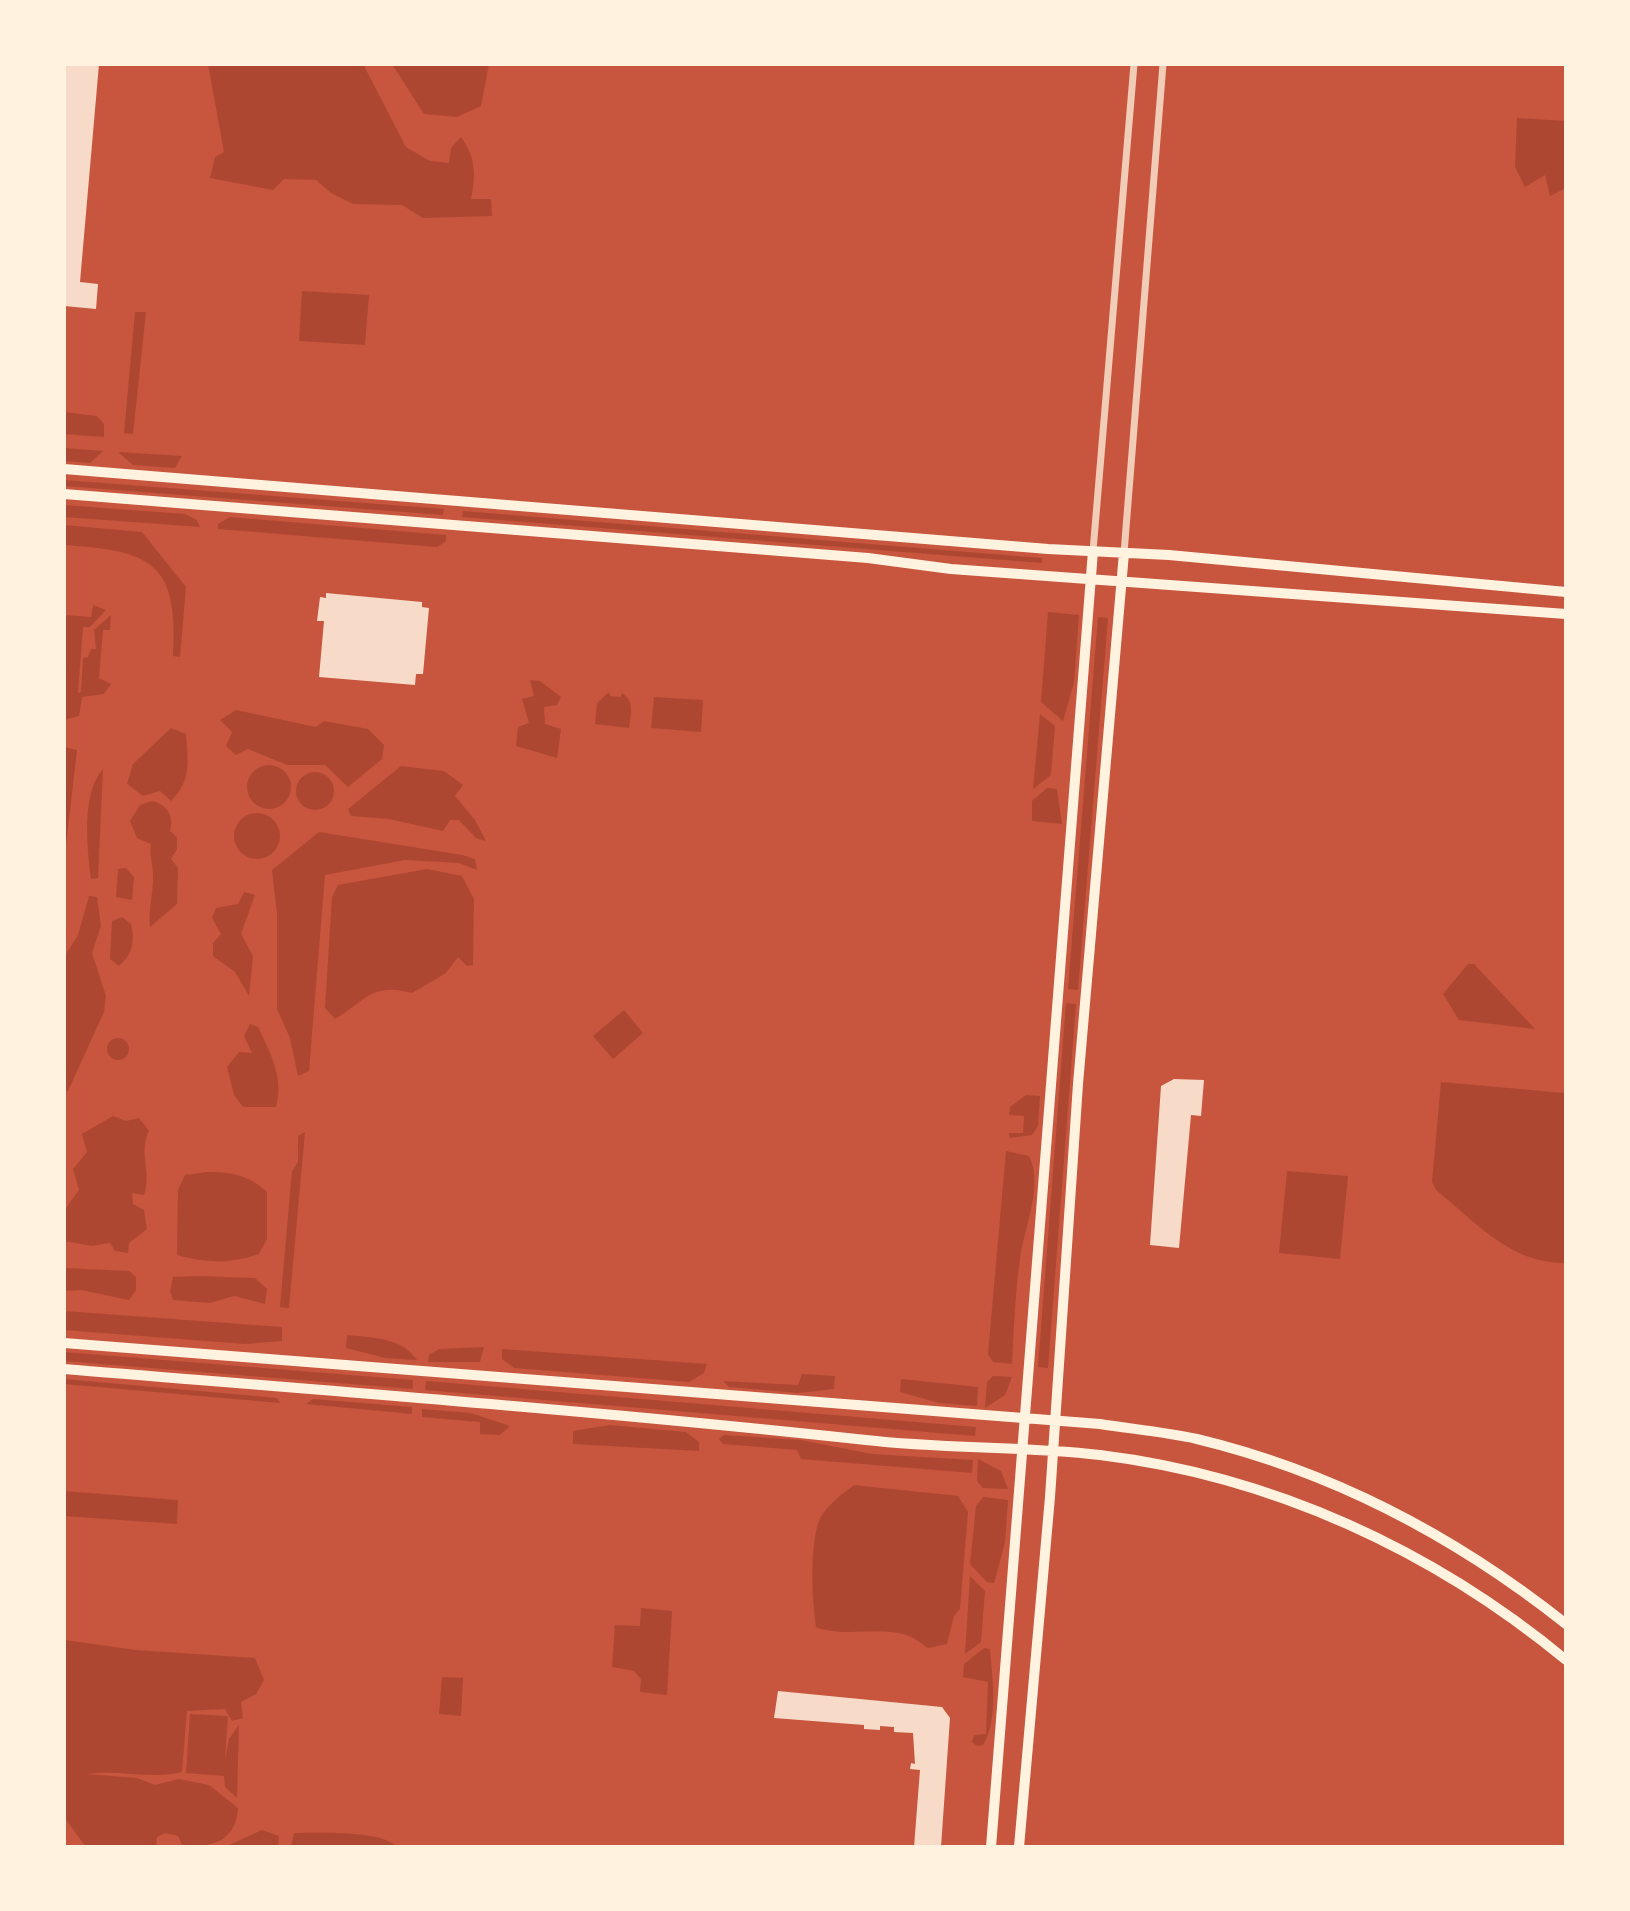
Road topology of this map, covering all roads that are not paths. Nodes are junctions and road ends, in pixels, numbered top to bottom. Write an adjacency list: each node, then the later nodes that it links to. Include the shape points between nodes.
1 (1134, 64): 5 (street)
2 (1163, 64): 6 (street)
3 (64, 469): 5 (main road)
4 (64, 494): 7 (main road)
5 (1093, 551): 6 (main road); 7 (main road)
6 (1124, 553): 8 (main road); 9 (main road)
7 (1091, 579): 8 (main road); 13 (main road)
8 (1123, 580): 10 (main road); 14 (main road)
9 (1566, 592)
10 (1566, 614)
11 (64, 1343): 13 (main road)
12 (64, 1369): 15 (main road)
13 (1025, 1420): 14 (main road); 15 (main road)
14 (1054, 1421): 16 (main road); 17 (main road, via 1193,1439 1301,1469 1418,1523)
15 (1023, 1451): 16 (main road); 19 (main road)
16 (1053, 1453): 18 (main road, via 1193,1471 1334,1518 1449,1578); 20 (main road)
17 (1566, 1624)
18 (1566, 1660)
19 (991, 1847)
20 (1019, 1847)

